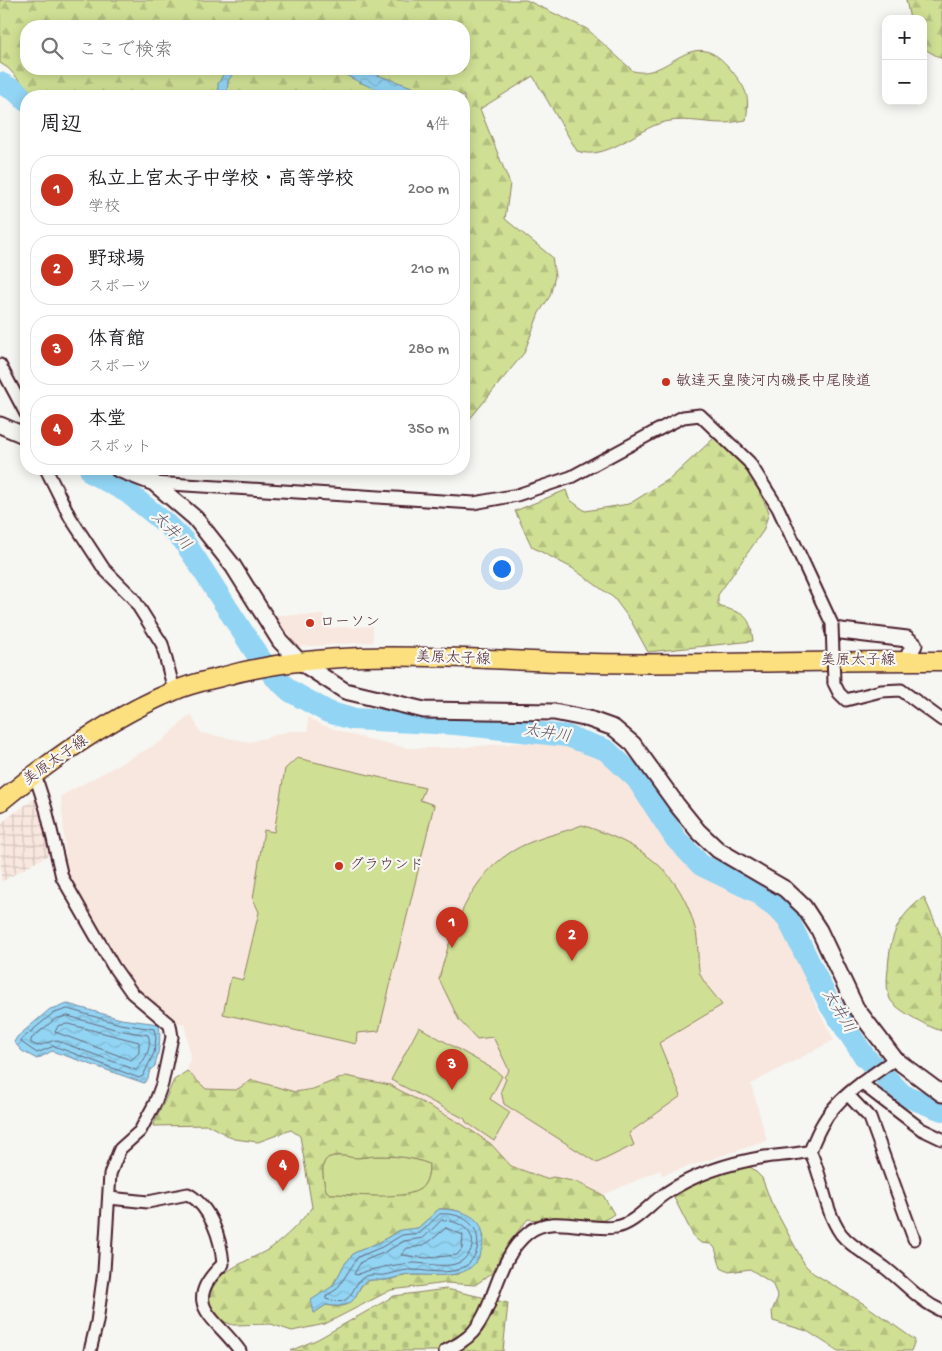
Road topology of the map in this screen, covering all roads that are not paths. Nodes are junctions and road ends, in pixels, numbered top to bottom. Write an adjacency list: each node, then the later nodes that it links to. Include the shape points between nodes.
1 (0, 365): 2 (street)
2 (20, 403)
3 (0, 425): 4 (street)
4 (20, 433)
5 (49, 475): 12 (street, via 70,518 104,569 133,598 162,644)
6 (135, 475): 7 (street)
7 (154, 482): 8 (street, via 474,503 518,495 571,477 683,417 700,415 749,462 778,508); 11 (street, via 195,518 214,540)
8 (833, 627): 9 (street, via 907,639 914,645); 13 (street, bridge, via 834,683 846,700 881,691 901,690)
9 (906, 661): 10 (main road, 美原太子線); 11 (main road, 美原太子線, via 594,663 369,656)
10 (942, 661)
11 (292, 663): 12 (main road, 美原太子線, via 256,668); 16 (street, via 345,691 424,710 554,712 589,718 614,728 633,744 677,805 718,850 785,889 804,907 819,930 856,1008)
12 (174, 690): 14 (main road, 美原太子線, via 118,719)
13 (942, 720)
14 (34, 775): 15 (main road, 美原太子線); 22 (street, via 62,877 132,993 170,1025 172,1037 162,1084 140,1131 120,1149 107,1186)
15 (0, 802)
16 (893, 1061): 17 (street); 18 (street)
17 (862, 1082): 19 (street); 20 (street, via 921,1129)
18 (942, 1094)
19 (848, 1095): 21 (street, via 824,1121); 23 (street, via 870,1118)
20 (942, 1139)
21 (810, 1150): 24 (street, via 832,1218 842,1235 884,1266 921,1300); 27 (street, via 733,1162 703,1172 665,1193 634,1219 617,1227 539,1226 518,1243 473,1332)
22 (109, 1198): 25 (street, via 104,1271); 26 (street, via 148,1202 188,1194 202,1206 209,1215 223,1264 206,1283 202,1299 208,1313)
23 (914, 1239)
24 (942, 1311)
25 (90, 1351)
26 (240, 1351)
27 (445, 1351)

